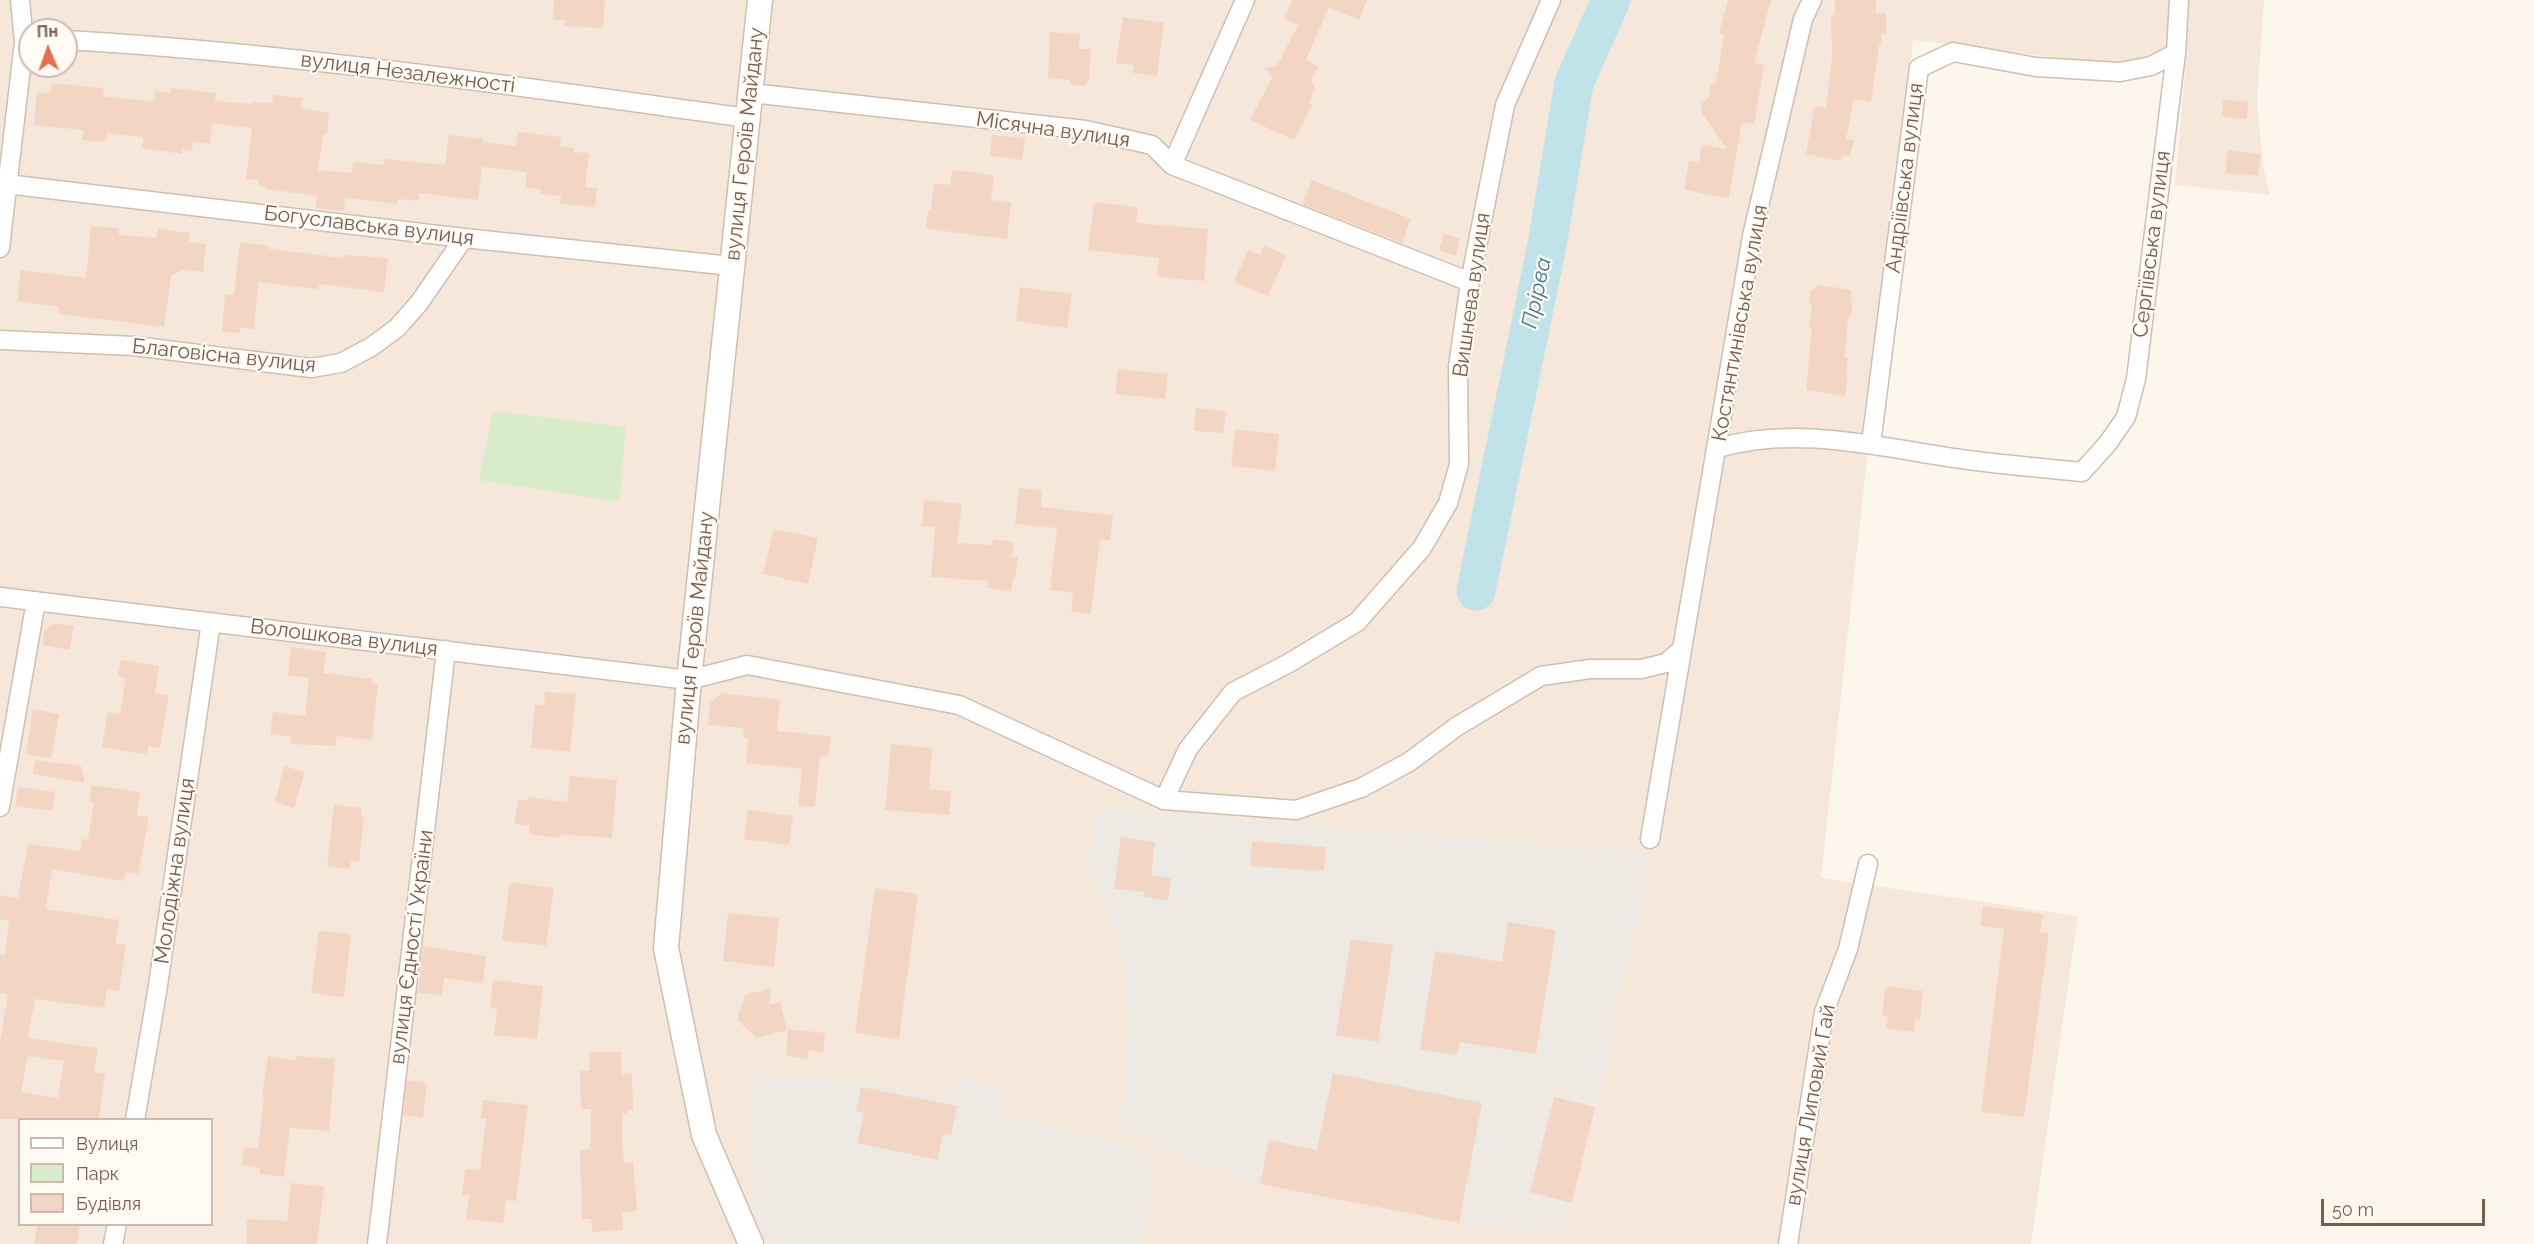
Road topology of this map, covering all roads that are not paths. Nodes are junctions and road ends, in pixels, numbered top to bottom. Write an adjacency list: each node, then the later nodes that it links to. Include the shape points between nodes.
1 (20, 0): 7 (street)
2 (760, 0): 11 (street, вулиця Героїв Майдану)
3 (1245, 0): 13 (street)
4 (1551, 0): 18 (street, Вишнева вулиця, via 1505,105)
5 (1812, 0): 21 (street, Костянтинівська вулиця, via 1803,19 1752,236)
6 (2179, 0): 9 (street, Сергіївська вулиця)
7 (23, 18)
8 (78, 41): 12 (street, вулиця Незалежності, via 174,46)
9 (2176, 53): 20 (street, Андріївська вулиця, via 2151,66 2120,72 2036,67 1953,52 1919,68); 20 (street, Сергіївська вулиця, via 2136,379 2126,417 2108,443 2082,472 1968,460)
10 (22, 78): 14 (street)
11 (751, 93): 12 (street, вулиця Героїв Майдану); 13 (street, Місячна вулиця, via 1086,130 1152,145)
12 (748, 118): 17 (street, вулиця Героїв Майдану)
13 (1172, 165): 18 (street, Місячна вулиця)
14 (6, 184): 15 (street, Богуславська вулиця); 16 (street)
15 (464, 238): 17 (street, Богуславська вулиця); 19 (street, Благовісна вулиця, via 397,328 371,348 341,363 311,368 134,346)
16 (0, 248)
17 (732, 266): 27 (street, вулиця Героїв Майдану)
18 (1470, 282): 28 (street, Вишнева вулиця, via 1458,367 1459,464 1448,503 1422,548 1357,622 1233,692 1188,749)
19 (0, 340)
20 (1870, 444): 21 (street, via 1772,438)
21 (1718, 448): 25 (street, Костянтинівська вулиця)
22 (0, 597): 23 (street, Волошкова вулиця)
23 (36, 601): 24 (street, Волошкова вулиця); 29 (street)
24 (211, 622): 26 (street, Волошкова вулиця); 32 (street, Молодіжна вулиця)
25 (1682, 649): 28 (street, via 1666,663 1641,669 1590,669 1541,676 1456,727 1409,762 1361,788 1296,810); 30 (street, Костянтинівська вулиця)
26 (446, 650): 27 (street, Волошкова вулиця); 35 (street, вулиця Єдності України)
27 (689, 680): 28 (street, via 747,665 960,705); 36 (street, вулиця Героїв Майдану, via 666,948 704,1135)
28 (1164, 800)
29 (0, 807)
30 (1650, 840)
31 (1868, 864): 37 (street, вулиця Липовий Гай, via 1848,949 1824,1012)
32 (135, 1118)
33 (117, 1226): 34 (street)
34 (113, 1244)
35 (377, 1244)
36 (751, 1244)
37 (1788, 1244)

